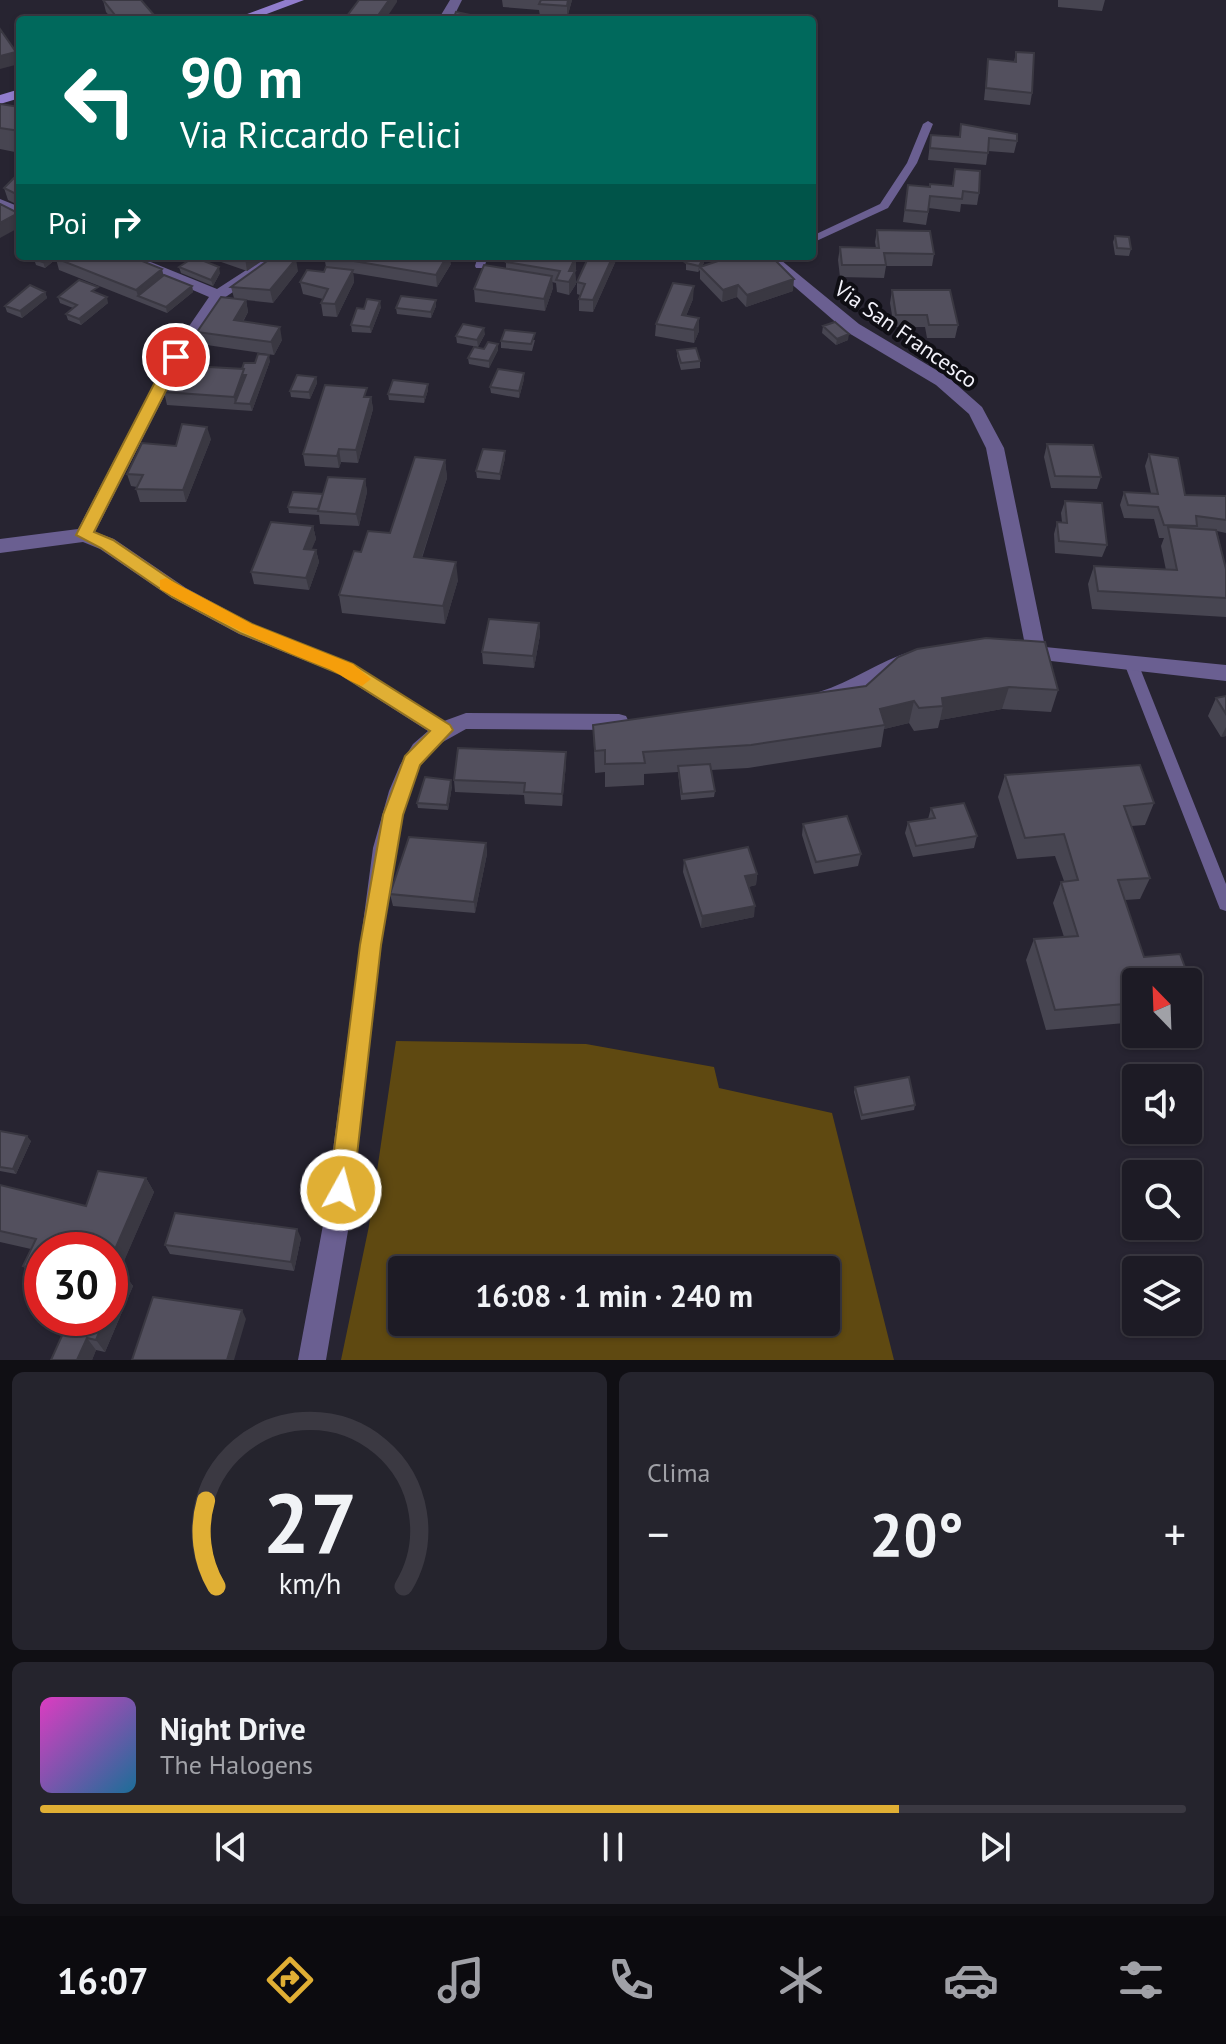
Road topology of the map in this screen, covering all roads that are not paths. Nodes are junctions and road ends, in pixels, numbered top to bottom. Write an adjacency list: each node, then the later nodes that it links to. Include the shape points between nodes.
1 (298, 0): 2 (street)
2 (250, 16)
3 (928, 124): 4 (lane, via 912,163 884,206)
4 (816, 238)
5 (132, 260): 8 (street)
6 (273, 260): 8 (street)
7 (774, 260): 12 (street, Via San Francesco, via 853,328 942,381 976,411 995,448)
8 (218, 295): 9 (street, via 176,357)
9 (84, 535): 10 (street); 18 (street, via 246,629 346,669)
10 (0, 546)
11 (1005, 652): 12 (street)
12 (1036, 652): 14 (street)
13 (928, 655): 16 (street, via 898,662 838,696)
14 (1131, 663): 15 (street); 19 (lane)
15 (1226, 673)
16 (808, 700)
17 (642, 719): 18 (street, via 597,725 484,720)
18 (443, 730): 20 (street, via 412,761 393,815 370,945 334,1251)
19 (1226, 904)
20 (312, 1360)

